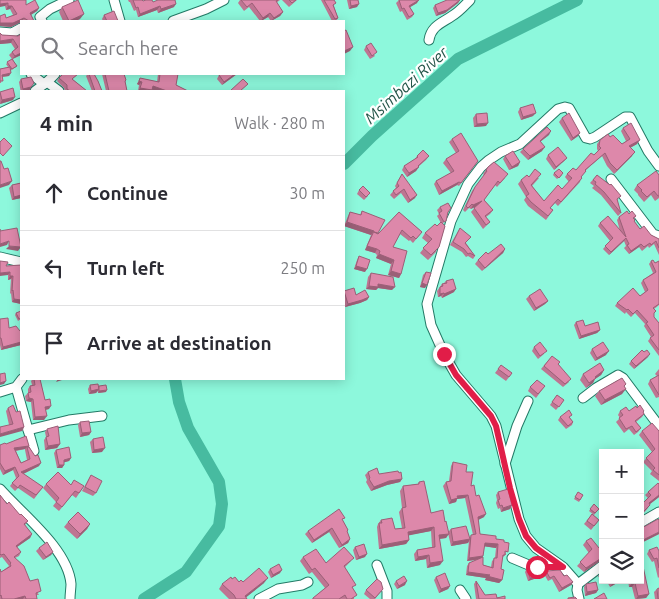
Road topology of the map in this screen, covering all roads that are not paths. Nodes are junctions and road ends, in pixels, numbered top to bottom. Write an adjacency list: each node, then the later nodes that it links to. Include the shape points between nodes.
1 (69, 0): 5 (street)
2 (114, 0): 6 (street)
3 (224, 0): 7 (street)
4 (470, 0): 10 (street, via 451,17 439,22 430,33)
5 (38, 20)
6 (120, 20)
7 (176, 20)
8 (20, 29): 9 (street, via 12,33)
9 (0, 32)
10 (429, 40)
11 (33, 75): 13 (street)
12 (54, 75): 13 (street)
13 (46, 83): 14 (street); 15 (street)
14 (36, 90)
15 (57, 90)
16 (20, 103): 17 (street)
17 (0, 113)
18 (659, 166): 32 (street, via 630,117 590,139 586,138 569,108 562,107 520,144 501,152 481,167 454,210 427,304 429,315 456,375 491,416)
19 (611, 179): 20 (street, via 653,234)
20 (659, 236)
21 (0, 256): 22 (street)
22 (20, 262)
23 (21, 380): 24 (street)
24 (16, 387): 25 (street); 30 (street)
25 (0, 392)
26 (583, 398): 29 (street, via 618,375)
27 (528, 401): 32 (street)
28 (102, 416): 30 (street)
29 (659, 426)
30 (28, 430): 31 (street)
31 (34, 451)
32 (505, 465): 38 (street, via 526,536 536,548)
33 (0, 488): 43 (street, via 54,546 71,582)
34 (659, 512): 35 (street)
35 (644, 521)
36 (512, 558): 38 (street, via 531,566)
37 (377, 565): 45 (street, via 388,591)
38 (563, 567): 41 (street)
39 (599, 567): 41 (street)
40 (308, 582): 44 (street, via 278,588)
41 (578, 584): 47 (street)
42 (460, 590): 46 (street)
43 (70, 599)
44 (259, 599)
45 (387, 599)
46 (466, 599)
47 (579, 599)

